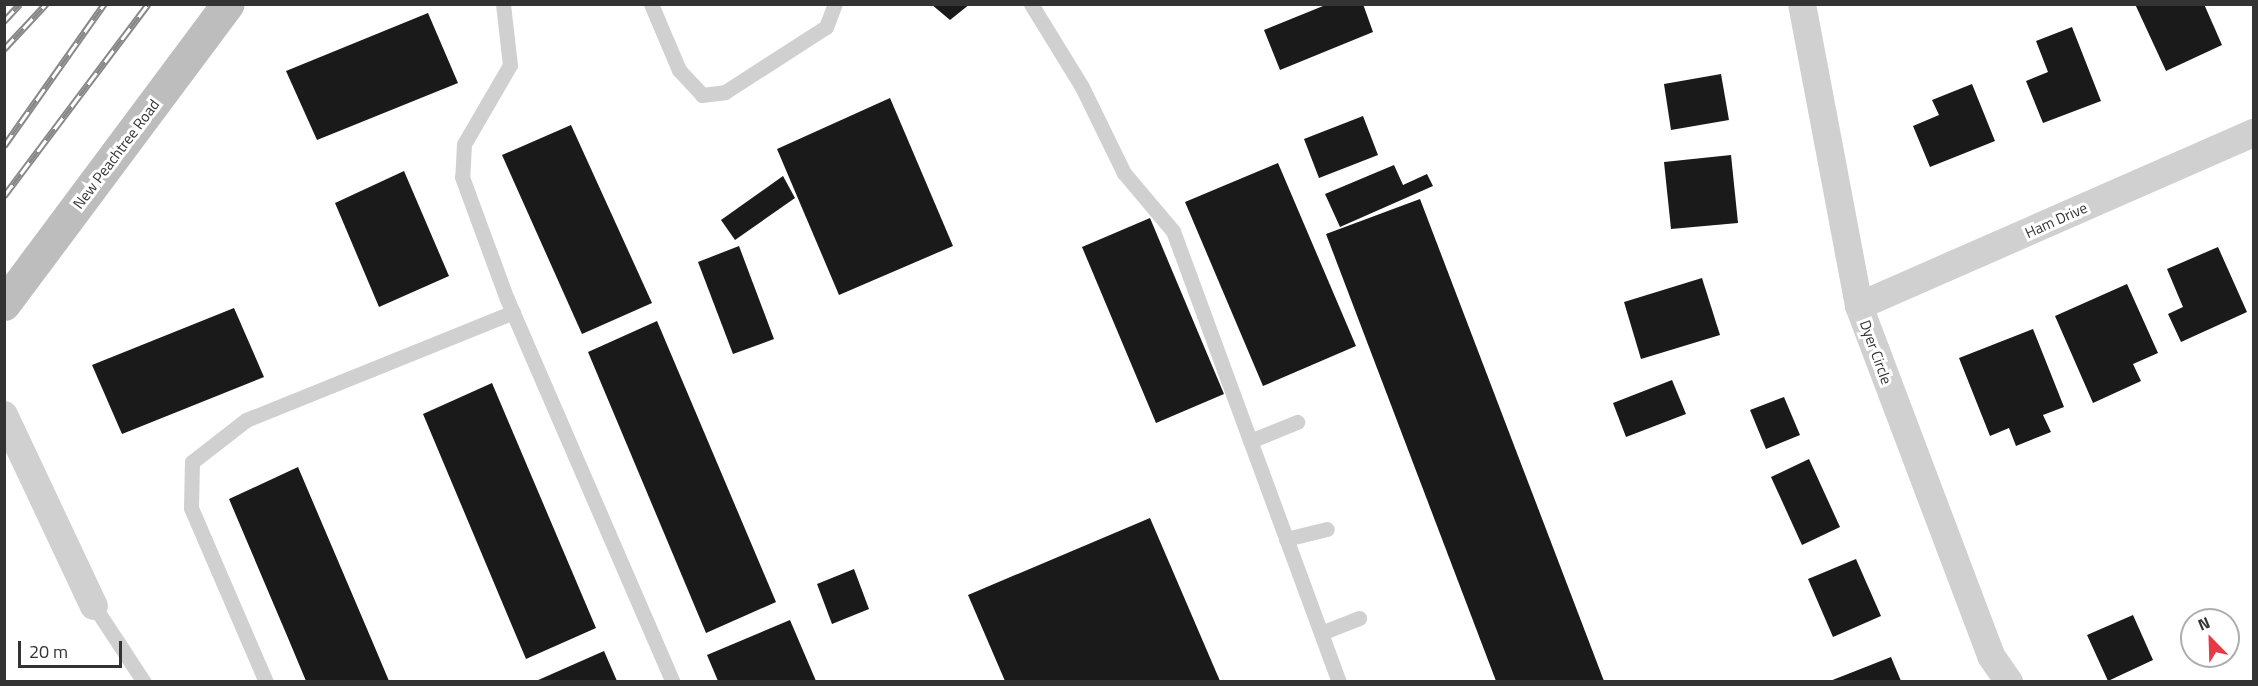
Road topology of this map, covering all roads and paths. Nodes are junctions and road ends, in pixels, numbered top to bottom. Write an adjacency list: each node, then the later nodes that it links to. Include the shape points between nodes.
1 (228, 4): 8 (street, New Peachtree Road)
2 (503, 4): 10 (lane, via 510,65 464,144 462,177)
3 (651, 4): 4 (lane, via 679,70 702,95 725,92 826,27)
4 (835, 4)
5 (1031, 4): 13 (lane, via 1082,87 1124,173 1173,231)
6 (1802, 4): 9 (street, Dyer Circle)
7 (2253, 134): 9 (street, Ham Drive)
8 (4, 304)
9 (1859, 306): 23 (street, Dyer Circle, via 1982,634)
10 (513, 312): 20 (lane, via 246,420 192,462 191,508); 21 (lane)
11 (4, 415): 16 (street)
12 (1296, 422): 13 (lane)
13 (1250, 441): 15 (lane)
14 (1327, 529): 15 (lane)
15 (1287, 539): 18 (lane)
16 (94, 606): 19 (lane)
17 (1359, 618): 18 (lane)
18 (1321, 633): 22 (lane)
19 (144, 681)
20 (266, 681)
21 (673, 681)
22 (1339, 681)
23 (2009, 681)

